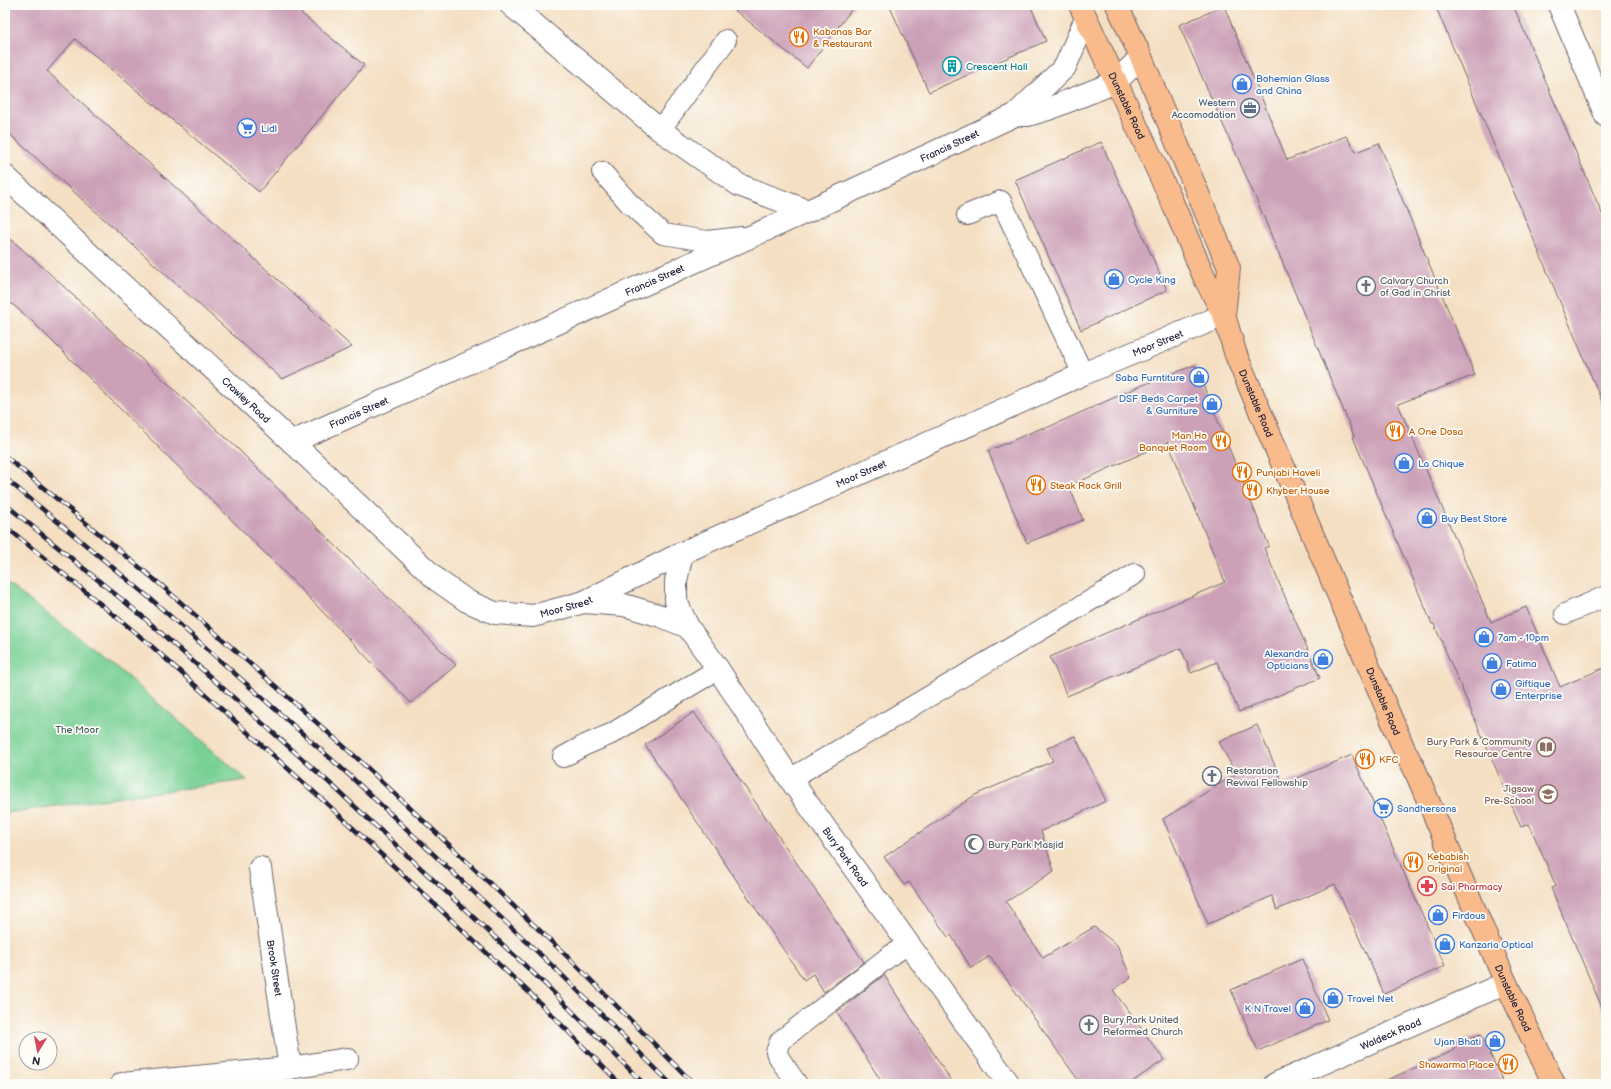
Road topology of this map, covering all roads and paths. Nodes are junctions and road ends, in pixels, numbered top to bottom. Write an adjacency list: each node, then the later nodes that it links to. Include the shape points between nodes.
1 (1559, 5): 9 (street)
2 (1119, 6): 6 (main road, Dunstable Road)
3 (522, 9): 10 (street)
4 (1083, 12): 7 (main road, Dunstable Road); 8 (street, Francis Street, via 1065,67)
5 (726, 40): 10 (lane)
6 (1141, 57): 7 (street, Francis Street); 16 (main road, Dunstable Road, via 1229,268)
7 (1116, 82): 8 (street, Francis Street, via 1048,109 1028,115); 16 (main road, Dunstable Road)
8 (1015, 115): 13 (street, Francis Street)
9 (1606, 116)
10 (660, 130): 13 (street, via 739,185)
11 (602, 172): 15 (lane, via 630,204 663,234 707,241)
12 (5, 176): 18 (street, Crawley Road)
13 (808, 211): 15 (street, Francis Street)
14 (967, 215): 17 (lane, via 1001,201)
15 (754, 236): 18 (street, Francis Street)
16 (1224, 315): 17 (street, Moor Street); 31 (main road, Dunstable Road, via 1236,355)
17 (1083, 374): 19 (street, Moor Street)
18 (292, 442): 23 (street, Crawley Road, via 437,580 467,601)
19 (682, 553): 22 (street, Moor Street); 25 (street, Bury Park Road, via 676,581 676,601)
20 (1135, 574): 28 (lane)
21 (1606, 596): 24 (lane)
22 (584, 602): 23 (street, Moor Street, via 533,616); 25 (street, via 624,606 661,616)
23 (495, 613)
24 (1565, 614)
25 (688, 627): 26 (street, Bury Park Road)
26 (718, 669): 27 (lane, via 611,734); 28 (street, Bury Park Road)
27 (563, 757)
28 (790, 779): 30 (street, Bury Park Road)
29 (260, 868): 33 (street, Brook Street)
30 (910, 944): 35 (lane, via 891,955 780,1041 776,1052 780,1062); 36 (street, Bury Park Road)
31 (1506, 982): 37 (street, Waldeck Road); 38 (main road, Dunstable Road)
32 (348, 1059): 33 (street)
33 (290, 1068): 34 (street)
34 (122, 1084)
35 (797, 1084)
36 (1008, 1084)
37 (1275, 1084)
38 (1554, 1084)

